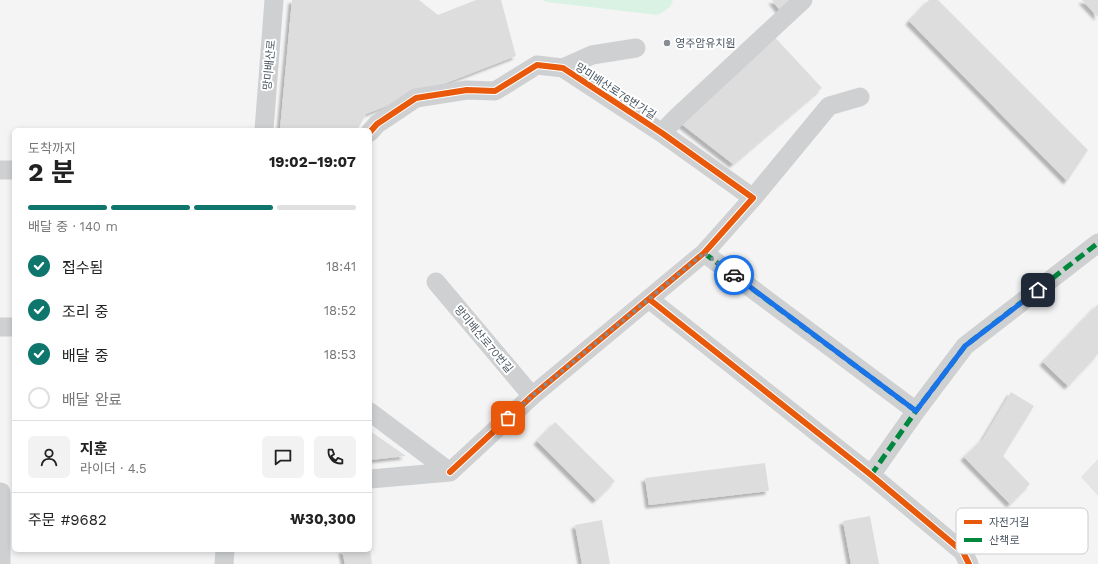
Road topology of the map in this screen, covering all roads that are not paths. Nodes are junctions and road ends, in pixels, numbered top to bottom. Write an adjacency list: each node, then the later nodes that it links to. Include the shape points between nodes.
1 (274, 0): 6 (street, 망미배산로)
2 (803, 0): 8 (street)
3 (636, 48): 4 (street, via 592,55)
4 (563, 68): 7 (street, 망미배산로76번가길, via 537,65 495,91 467,90 416,98); 8 (street, 망미배산로76번가길)
5 (860, 97): 11 (street, via 829,106)
6 (264, 128)
7 (372, 130)
8 (662, 133): 11 (street, 망미배산로76번가길)
9 (0, 170): 10 (street)
10 (12, 170)
11 (753, 198): 13 (street)
12 (1098, 243): 19 (street, via 965,346)
13 (704, 253): 15 (street); 19 (street)
14 (436, 282): 18 (street, 망미배산로70번길)
15 (650, 299): 18 (street); 22 (street)
16 (0, 327): 17 (street)
17 (12, 327)
18 (532, 396): 21 (street)
19 (916, 411): 22 (street)
20 (372, 414): 21 (street)
21 (450, 472): 23 (street)
22 (872, 475): 25 (street)
23 (372, 479)
24 (5, 492): 28 (street)
25 (956, 546)
26 (226, 552): 29 (street)
27 (964, 554): 30 (street)
28 (1, 564)
29 (224, 564)
30 (970, 564)

